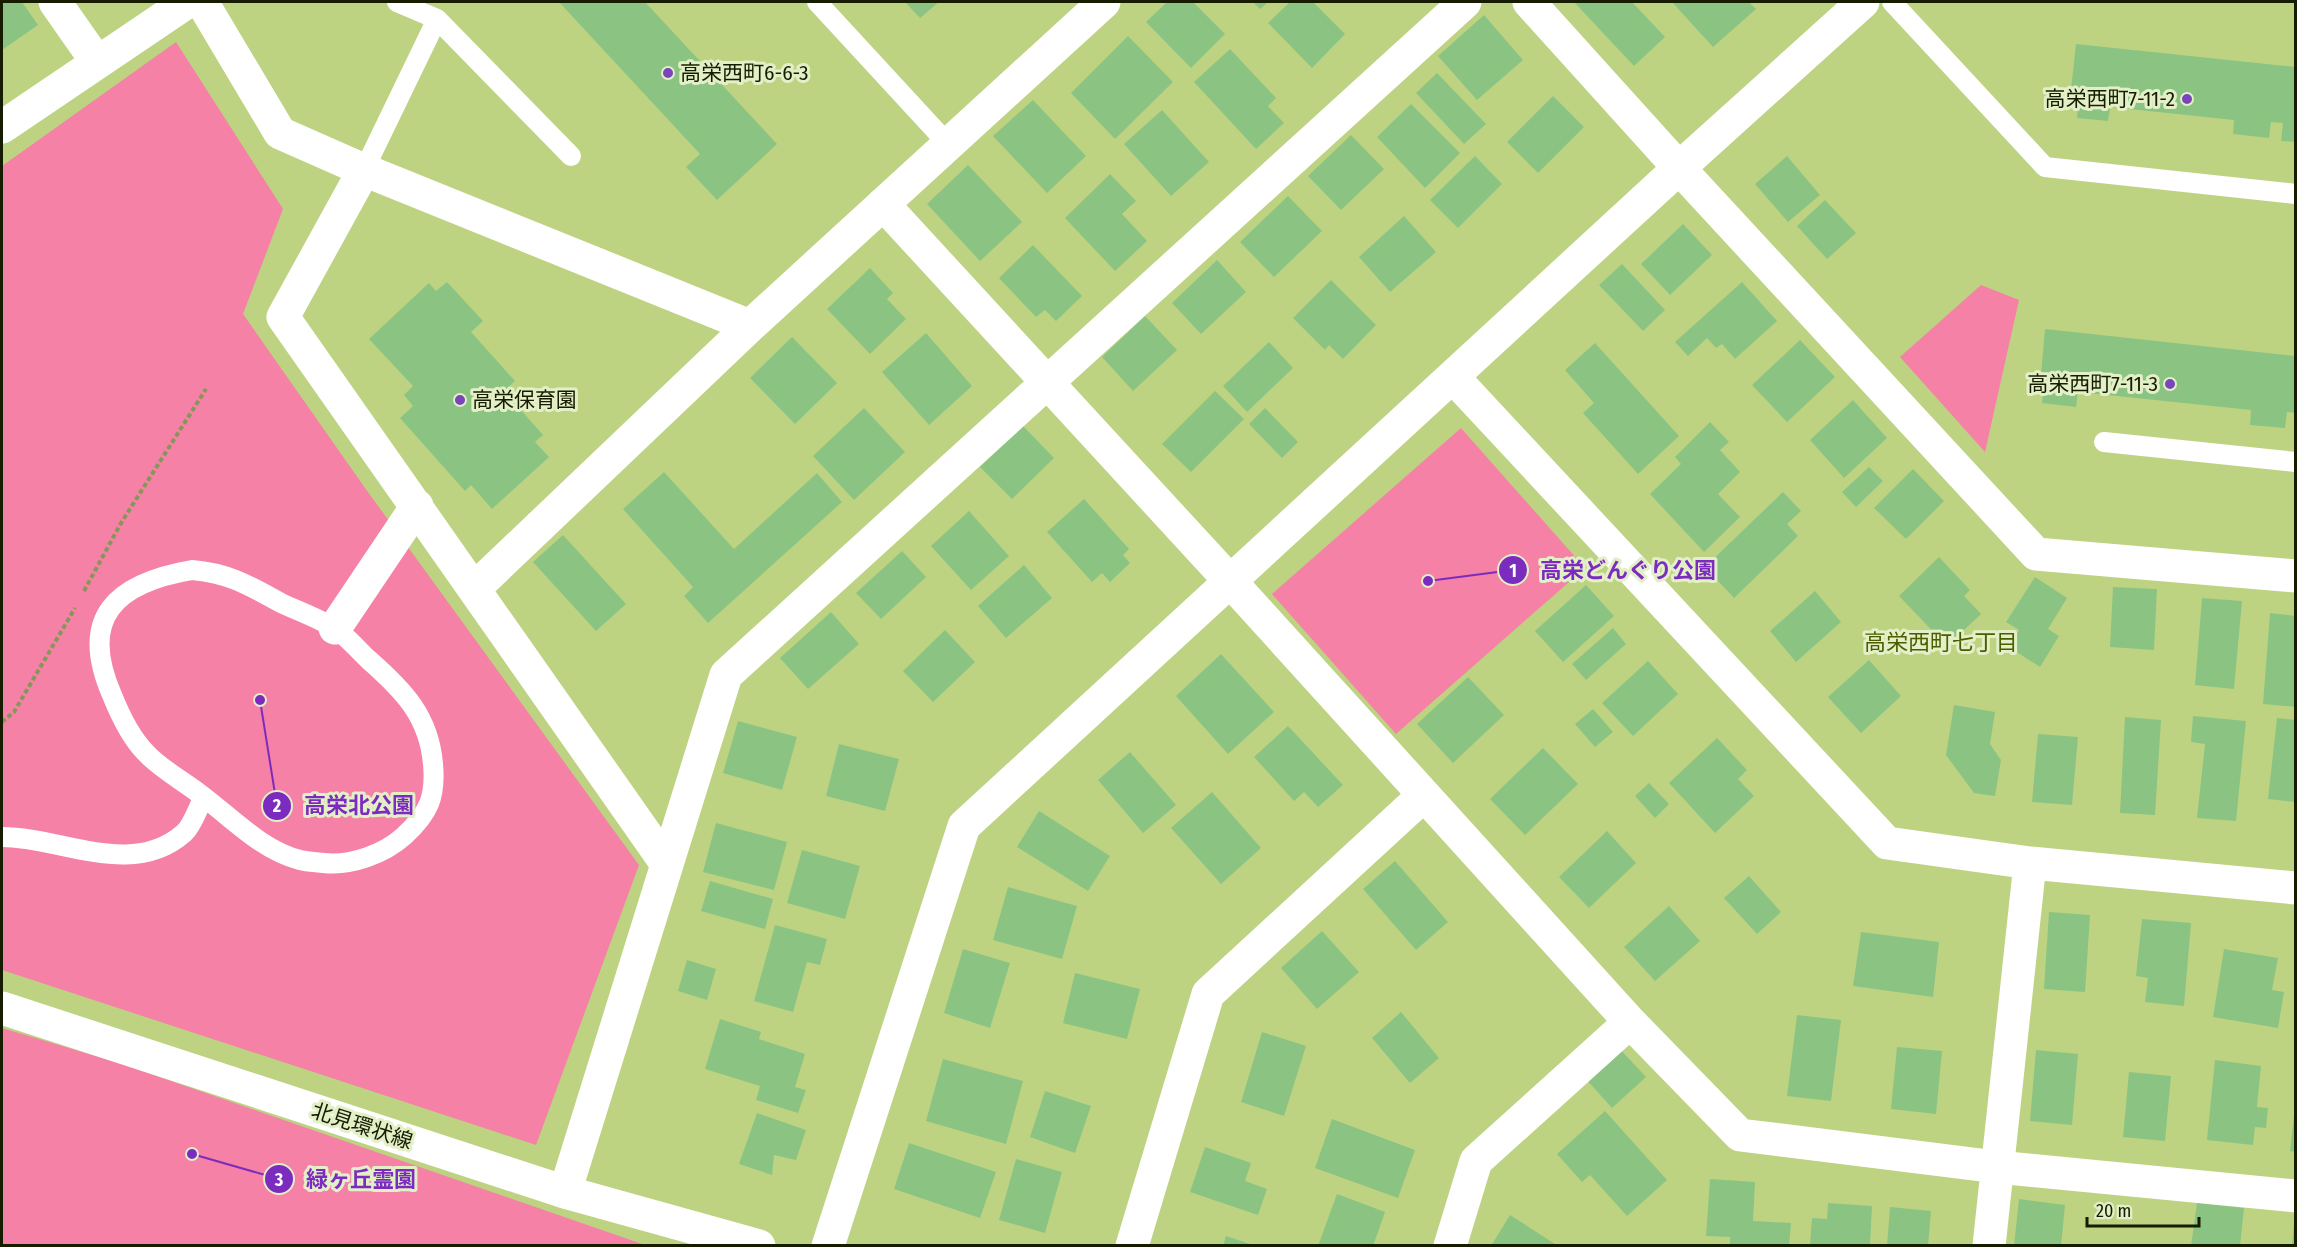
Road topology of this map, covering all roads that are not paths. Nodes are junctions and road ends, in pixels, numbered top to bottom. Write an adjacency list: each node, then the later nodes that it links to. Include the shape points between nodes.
1 (55, 2): 12 (street)
2 (187, 2): 12 (street)
3 (202, 2): 17 (street, via 280,133)
4 (397, 2): 11 (lane)
5 (817, 2): 14 (lane)
6 (1104, 2): 14 (street)
7 (1465, 2): 22 (street)
8 (1529, 2): 16 (street)
9 (1863, 2): 16 (street)
10 (1893, 2): 18 (lane, via 2045,167)
11 (437, 18): 15 (lane); 17 (lane)
12 (97, 62): 13 (street)
13 (2, 127)
14 (948, 144): 19 (street)
15 (572, 156)
16 (1679, 168): 21 (street); 26 (street, via 2036,554)
17 (364, 170): 20 (street); 25 (street, via 283,317)
18 (2295, 194)
19 (883, 204): 20 (street); 22 (street)
20 (750, 326): 28 (street)
21 (1453, 377): 27 (street); 34 (street, via 1887,843)
22 (1046, 381): 27 (street); 33 (street, via 726,675)
23 (2104, 442): 24 (lane)
24 (2295, 462)
25 (417, 506): 28 (street); 29 (street)
26 (2295, 576)
27 (1230, 581): 30 (street); 42 (street, via 964,826)
28 (475, 588): 33 (street)
29 (335, 628): 31 (lane, via 235,578 192,570 144,583 108,610 99,630 100,654 122,718 146,753); 31 (lane, via 393,680 428,731 434,780 426,812 398,841 381,852 332,864 300,860 274,850)
30 (1424, 795): 37 (street); 43 (street, via 1208,994)
31 (204, 796): 32 (lane, via 186,832 141,855)
32 (2, 837)
33 (666, 863): 39 (street)
34 (2030, 863): 35 (street); 38 (street)
35 (2295, 888)
36 (2, 1008): 39 (street, 北見環状線)
37 (1630, 1022): 38 (street, via 1740,1135); 44 (street, via 1476,1161)
38 (1997, 1167): 40 (street); 45 (street)
39 (565, 1192): 41 (street, 北見環状線)
40 (2295, 1196)
41 (759, 1245)
42 (828, 1245)
43 (1132, 1245)
44 (1450, 1245)
45 (1989, 1245)

